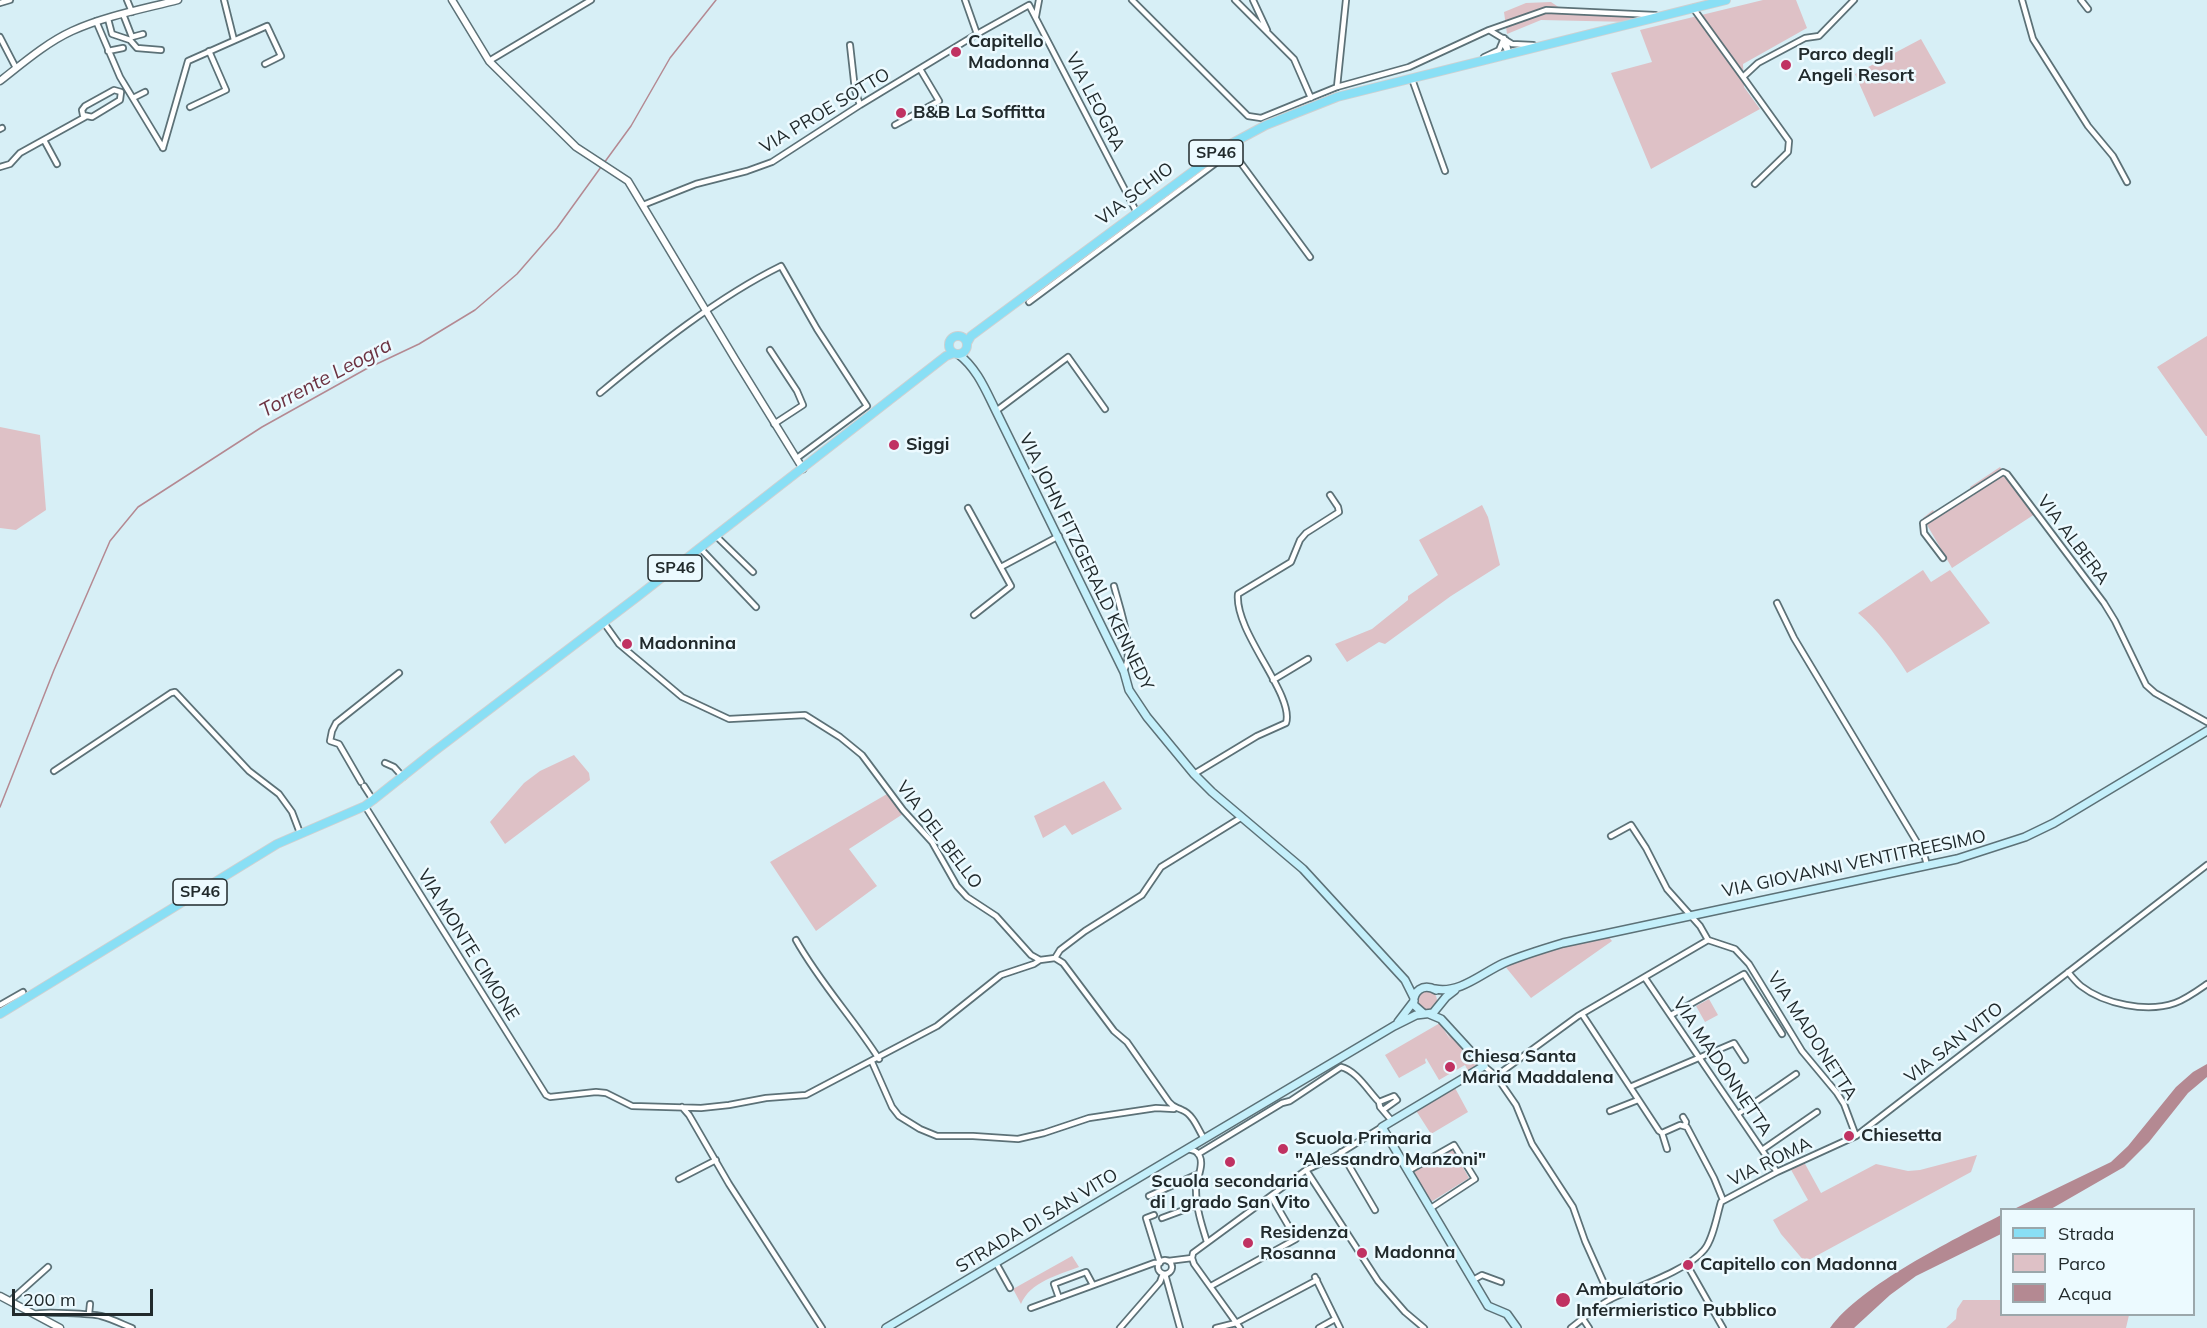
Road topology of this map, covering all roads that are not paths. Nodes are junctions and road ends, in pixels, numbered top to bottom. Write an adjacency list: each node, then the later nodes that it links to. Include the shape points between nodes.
1 (9, 0): 17 (street)
2 (127, 0): 21 (street)
3 (178, 0): 21 (street)
4 (224, 0): 32 (street)
5 (452, 0): 41 (street)
6 (591, 0): 41 (street)
7 (965, 0): 29 (street)
8 (1039, 0): 23 (street)
9 (1132, 0): 53 (street, VIA SCHIO, via 1248,116 1261,118)
10 (1235, 0): 30 (street)
11 (1252, 0): 30 (street)
12 (1346, 0): 49 (street)
13 (1726, 0): 19 (main road, VIA SCHIO / SP46)
14 (1854, 0): 46 (street, via 1819,36 1805,38 1758,63)
15 (2022, 0): 63 (street, via 2033,39)
16 (2081, 0): 20 (street)
17 (0, 3)
18 (1029, 5): 23 (street, VIA LEOGRA); 29 (street, VIA PROE SOTTO)
19 (1693, 8): 24 (main road, VIA SCHIO / SP46); 46 (street)
20 (2088, 9)
21 (132, 12): 22 (street)
22 (123, 14): 25 (street); 28 (street, via 132,37)
23 (1036, 16): 66 (street, VIA LEOGRA)
24 (1664, 16): 27 (street, VIA SCHIO, via 1546,10); 34 (main road, VIA SCHIO / SP46)
25 (108, 19): 26 (street); 37 (street, via 112,34 130,40 137,48)
26 (96, 21): 38 (street); 44 (street, via 71,31)
27 (1489, 30): 33 (street, VIA SCHIO); 49 (street, VIA SCHIO, via 1409,67)
28 (143, 34)
29 (977, 34): 45 (street, VIA PROE SOTTO)
30 (1270, 35): 53 (street, via 1294,59)
31 (0, 37): 44 (street)
32 (234, 40): 39 (street); 42 (street, via 267,26 281,56)
33 (1504, 40): 34 (street, VIA SCHIO, via 1523,46); 40 (street); 43 (street, VIA SCHIO, via 1499,50)
34 (1560, 42): 40 (main road, VIA SCHIO / SP46)
35 (850, 45): 54 (street)
36 (123, 48): 38 (street)
37 (161, 50)
38 (108, 51): 52 (street)
39 (209, 51): 52 (street, via 188,61 185,67 163,148); 55 (street, via 226,90)
40 (1509, 54): 43 (main road, VIA SCHIO / SP46)
41 (489, 61): 65 (street, via 576,147 628,181)
42 (265, 64)
43 (1470, 64): 47 (main road, VIA SCHIO / SP46)
44 (16, 68): 48 (street)
45 (920, 69): 54 (street, VIA PROE SOTTO); 57 (street, via 939,101)
46 (1743, 76): 64 (street, via 1789,141 1788,152)
47 (1412, 78): 59 (main road, VIA SCHIO / SP46, via 1337,97 1266,124); 62 (street)
48 (0, 81)
49 (1337, 87): 53 (street, VIA SCHIO)
50 (121, 92): 52 (street); 56 (street, via 120,100); 56 (street, via 114,90 85,106 82,110)
51 (145, 92): 52 (street)
52 (132, 97)
53 (1311, 98)
54 (860, 105): 65 (street, VIA PROE SOTTO, via 772,162 696,184)
55 (190, 107)
56 (86, 117): 58 (street)
57 (895, 125)
58 (44, 140): 60 (street); 61 (street)
59 (1229, 148): 66 (main road, VIA SCHIO / SP46); 67 (street); 68 (street, VIA SCHIO)
60 (57, 164)
61 (0, 167)
62 (1445, 171)
63 (2127, 182)
64 (1755, 184)
65 (643, 205): 69 (street)
66 (1136, 211): 70 (main road, VIA SCHIO / SP46)
67 (1310, 257)
68 (1029, 302)
69 (707, 312): 72 (street); 75 (street); 76 (street, via 781,266 867,406)
70 (959, 347): 74 (main road, VIA JOHN FITZGERALD KENNEDY); 77 (main road, SP46)
71 (770, 350): 75 (street, via 802,405)
72 (600, 393)
73 (1105, 409): 74 (street, via 1068,357)
74 (996, 411): 81 (main road, VIA JOHN FITZGERALD KENNEDY)
75 (774, 424): 76 (street)
76 (797, 458): 77 (street)
77 (803, 469): 80 (main road, SP46)
78 (1330, 495): 94 (street, via 1339,512 1306,533 1292,562 1238,594 1239,611)
79 (968, 508): 84 (street)
80 (716, 536): 82 (main road, SP46); 85 (street)
81 (1059, 536): 84 (street); 92 (main road, VIA JOHN FITZGERALD KENNEDY)
82 (700, 548): 88 (street); 90 (main road, SP46)
83 (1943, 558): 95 (street, VIA ALBERA, via 1924,533 1923,523 2002,472 2007,474 2104,603 2146,686)
84 (1001, 567): 89 (street, via 1010,588)
85 (753, 572)
86 (1114, 586): 92 (street, via 1127,638)
87 (1777, 603): 107 (street, via 1794,638 1924,854)
88 (756, 607)
89 (974, 615)
90 (604, 623): 100 (main road, SP46); 112 (street, VIA DEL BELLO, via 619,644 682,697 729,719 805,715 840,737 862,755 932,842 957,886 996,916)
91 (1308, 659): 94 (street)
92 (1124, 672): 99 (main road, VIA JOHN FITZGERALD KENNEDY, via 1129,690 1147,717)
93 (399, 673): 101 (street, via 336,723 330,741 339,744)
94 (1273, 680): 99 (street, via 1286,708 1286,723)
95 (2207, 722)
96 (2207, 731): 107 (main road, VIA GIOVANNI VENTITREESIMO, via 2025,837)
97 (386, 763): 100 (street)
98 (54, 771): 104 (street, via 175,692 249,771 279,794)
99 (1194, 774): 103 (main road, VIA JOHN FITZGERALD KENNEDY)
100 (403, 777): 101 (main road, SP46)
101 (374, 800): 102 (main road, SP46)
102 (365, 806): 104 (main road, SP46); 142 (street, VIA MONTE CIMONE, via 550,1097 596,1092 632,1106)
103 (1243, 817): 111 (street, via 1161,867 1142,895 1085,931); 115 (main road, VIA JOHN FITZGERALD KENNEDY, via 1303,869)
104 (300, 833): 124 (main road, SP46)
105 (1611, 836): 108 (street, via 1631,825 1667,889)
106 (2207, 865): 113 (street, VIA SAN VITO)
107 (1927, 866): 108 (main road, VIA GIOVANNI VENTITREESIMO)
108 (1692, 915): 110 (street); 117 (main road, VIA GIOVANNI VENTITREESIMO, via 1536,951 1503,963)
109 (796, 940): 132 (street, via 810,966)
110 (1708, 940): 114 (street); 154 (street, VIA MADONETTA, via 1735,949 1749,964 1802,1051 1844,1104)
111 (1055, 958): 112 (street); 143 (street, via 1070,971 1113,1031 1127,1042)
112 (1040, 960): 132 (street, via 1002,975 938,1026)
113 (2068, 972): 116 (street, via 2081,986 2112,1002 2138,1006 2175,1003); 154 (street, VIA SAN VITO)
114 (1645, 978): 126 (street); 127 (street, VIA MADONNETTA)
115 (1405, 980): 118 (main road, VIA JOHN FITZGERALD KENNEDY); 121 (main road, VIA JOHN FITZGERALD KENNEDY)
116 (2207, 984)
117 (1460, 987): 119 (main road); 122 (main road)
118 (1422, 988): 119 (main road); 121 (main road)
119 (1435, 989): 122 (main road)
120 (23, 992): 123 (street)
121 (1414, 999): 125 (main road, via 1416,1009); 128 (main road)
122 (1440, 1004): 125 (main road, via 1433,1013); 129 (main road)
123 (0, 1005)
124 (0, 1014)
125 (1426, 1014): 128 (main road); 129 (main road, via 1438,1017)
126 (1582, 1014): 137 (street); 138 (street)
127 (1671, 1015): 130 (street, via 1744,974); 131 (street, VIA MADONNETTA)
128 (1394, 1026): 155 (main road, STRADA DI SAN VITO)
129 (1448, 1026): 135 (main road)
130 (1782, 1034)
131 (1700, 1058): 133 (street, via 1734,1043); 138 (street); 148 (street, VIA MADONNETTA)
132 (879, 1059): 134 (street)
133 (1745, 1060)
134 (872, 1062): 142 (street, via 806,1095); 143 (street, via 898,1116 938,1136 1018,1140 1089,1118)
135 (1484, 1066): 137 (street); 147 (main road)
136 (1796, 1074): 148 (street)
137 (1496, 1076): 193 (street, via 1516,1106 1532,1144 1573,1207)
138 (1630, 1087): 139 (street)
139 (1638, 1100): 145 (street); 153 (street)
140 (1397, 1101): 141 (street, via 1394,1096); 144 (street); 147 (street)
141 (1379, 1102): 144 (street); 160 (street, via 1351,1072 1341,1067)
142 (682, 1107): 161 (street)
143 (1175, 1109): 155 (street, via 1192,1117)
144 (1383, 1110): 150 (street)
145 (1610, 1111)
146 (1817, 1112): 158 (street)
147 (1404, 1114): 150 (main road)
148 (1738, 1114): 158 (street, VIA MADONNETTA)
149 (1683, 1117): 151 (street)
150 (1392, 1121): 152 (main road)
151 (1685, 1125): 153 (street); 169 (street)
152 (1383, 1127): 159 (street); 163 (main road)
153 (1662, 1133): 157 (street)
154 (1856, 1136): 164 (street, VIA ROMA)
155 (1204, 1139): 156 (main road, STRADA DI SAN VITO)
156 (1187, 1149): 160 (street); 181 (main road, STRADA DI SAN VITO)
157 (1666, 1149)
158 (1762, 1150): 164 (street, VIA MADONNETTA)
159 (1341, 1152): 162 (street); 172 (street)
160 (1198, 1154): 165 (street)
161 (716, 1161): 166 (street); 204 (street)
162 (1306, 1170): 168 (street); 212 (street, via 1378,1281)
163 (1408, 1171): 171 (main road); 171 (street, via 1454,1145 1475,1179)
164 (1778, 1172): 169 (street, VIA ROMA)
165 (1198, 1174): 167 (street); 170 (street)
166 (679, 1179)
167 (1149, 1196)
168 (1271, 1196): 175 (street); 177 (street)
169 (1722, 1201): 182 (street, VIA ROMA, via 1705,1250)
170 (1197, 1205): 174 (street); 177 (street)
171 (1431, 1208): 186 (main road)
172 (1375, 1210)
173 (1154, 1215): 183 (street, via 1146,1218)
174 (1161, 1218)
175 (1292, 1232)
176 (1296, 1239): 189 (street)
177 (1207, 1242): 178 (street)
178 (1192, 1258): 179 (street); 189 (street)
179 (1184, 1260): 180 (street); 185 (street)
180 (1167, 1261): 183 (street); 185 (street, via 1171,1264)
181 (996, 1263): 190 (street); 205 (main road, STRADA DI SAN VITO)
182 (1686, 1263): 193 (street, VIA ROMA); 216 (street)
183 (1159, 1265): 185 (street); 188 (street, via 1154,1263)
184 (48, 1267): 194 (street)
185 (1166, 1273): 206 (street); 207 (street)
186 (1473, 1280): 187 (street, via 1482,1275); 213 (main road, via 1488,1306 1508,1314)
187 (1501, 1282)
188 (1093, 1285): 192 (street); 192 (street, via 1086,1272 1054,1284)
189 (1211, 1286): 201 (street)
190 (1010, 1288)
191 (0, 1296): 194 (street)
192 (1059, 1298): 196 (street)
193 (1611, 1299): 200 (street, VIA ROMA)
194 (10, 1301): 197 (street)
195 (90, 1304): 198 (street)
196 (1031, 1308)
197 (35, 1314): 198 (street); 202 (street)
198 (89, 1314): 203 (street)
199 (1335, 1319): 201 (street, via 1316,1278); 210 (street); 211 (street)
200 (1584, 1319): 214 (street, VIA ROMA); 215 (street)
201 (1236, 1323): 208 (street); 209 (street)
202 (60, 1328)
203 (132, 1328)
204 (822, 1328)
205 (886, 1328)
206 (1119, 1328)
207 (1180, 1328)
208 (1216, 1328)
209 (1240, 1328)
210 (1319, 1328)
211 (1340, 1328)
212 (1424, 1328)
213 (1517, 1328)
214 (1571, 1328)
215 (1589, 1328)
216 (1723, 1328)

